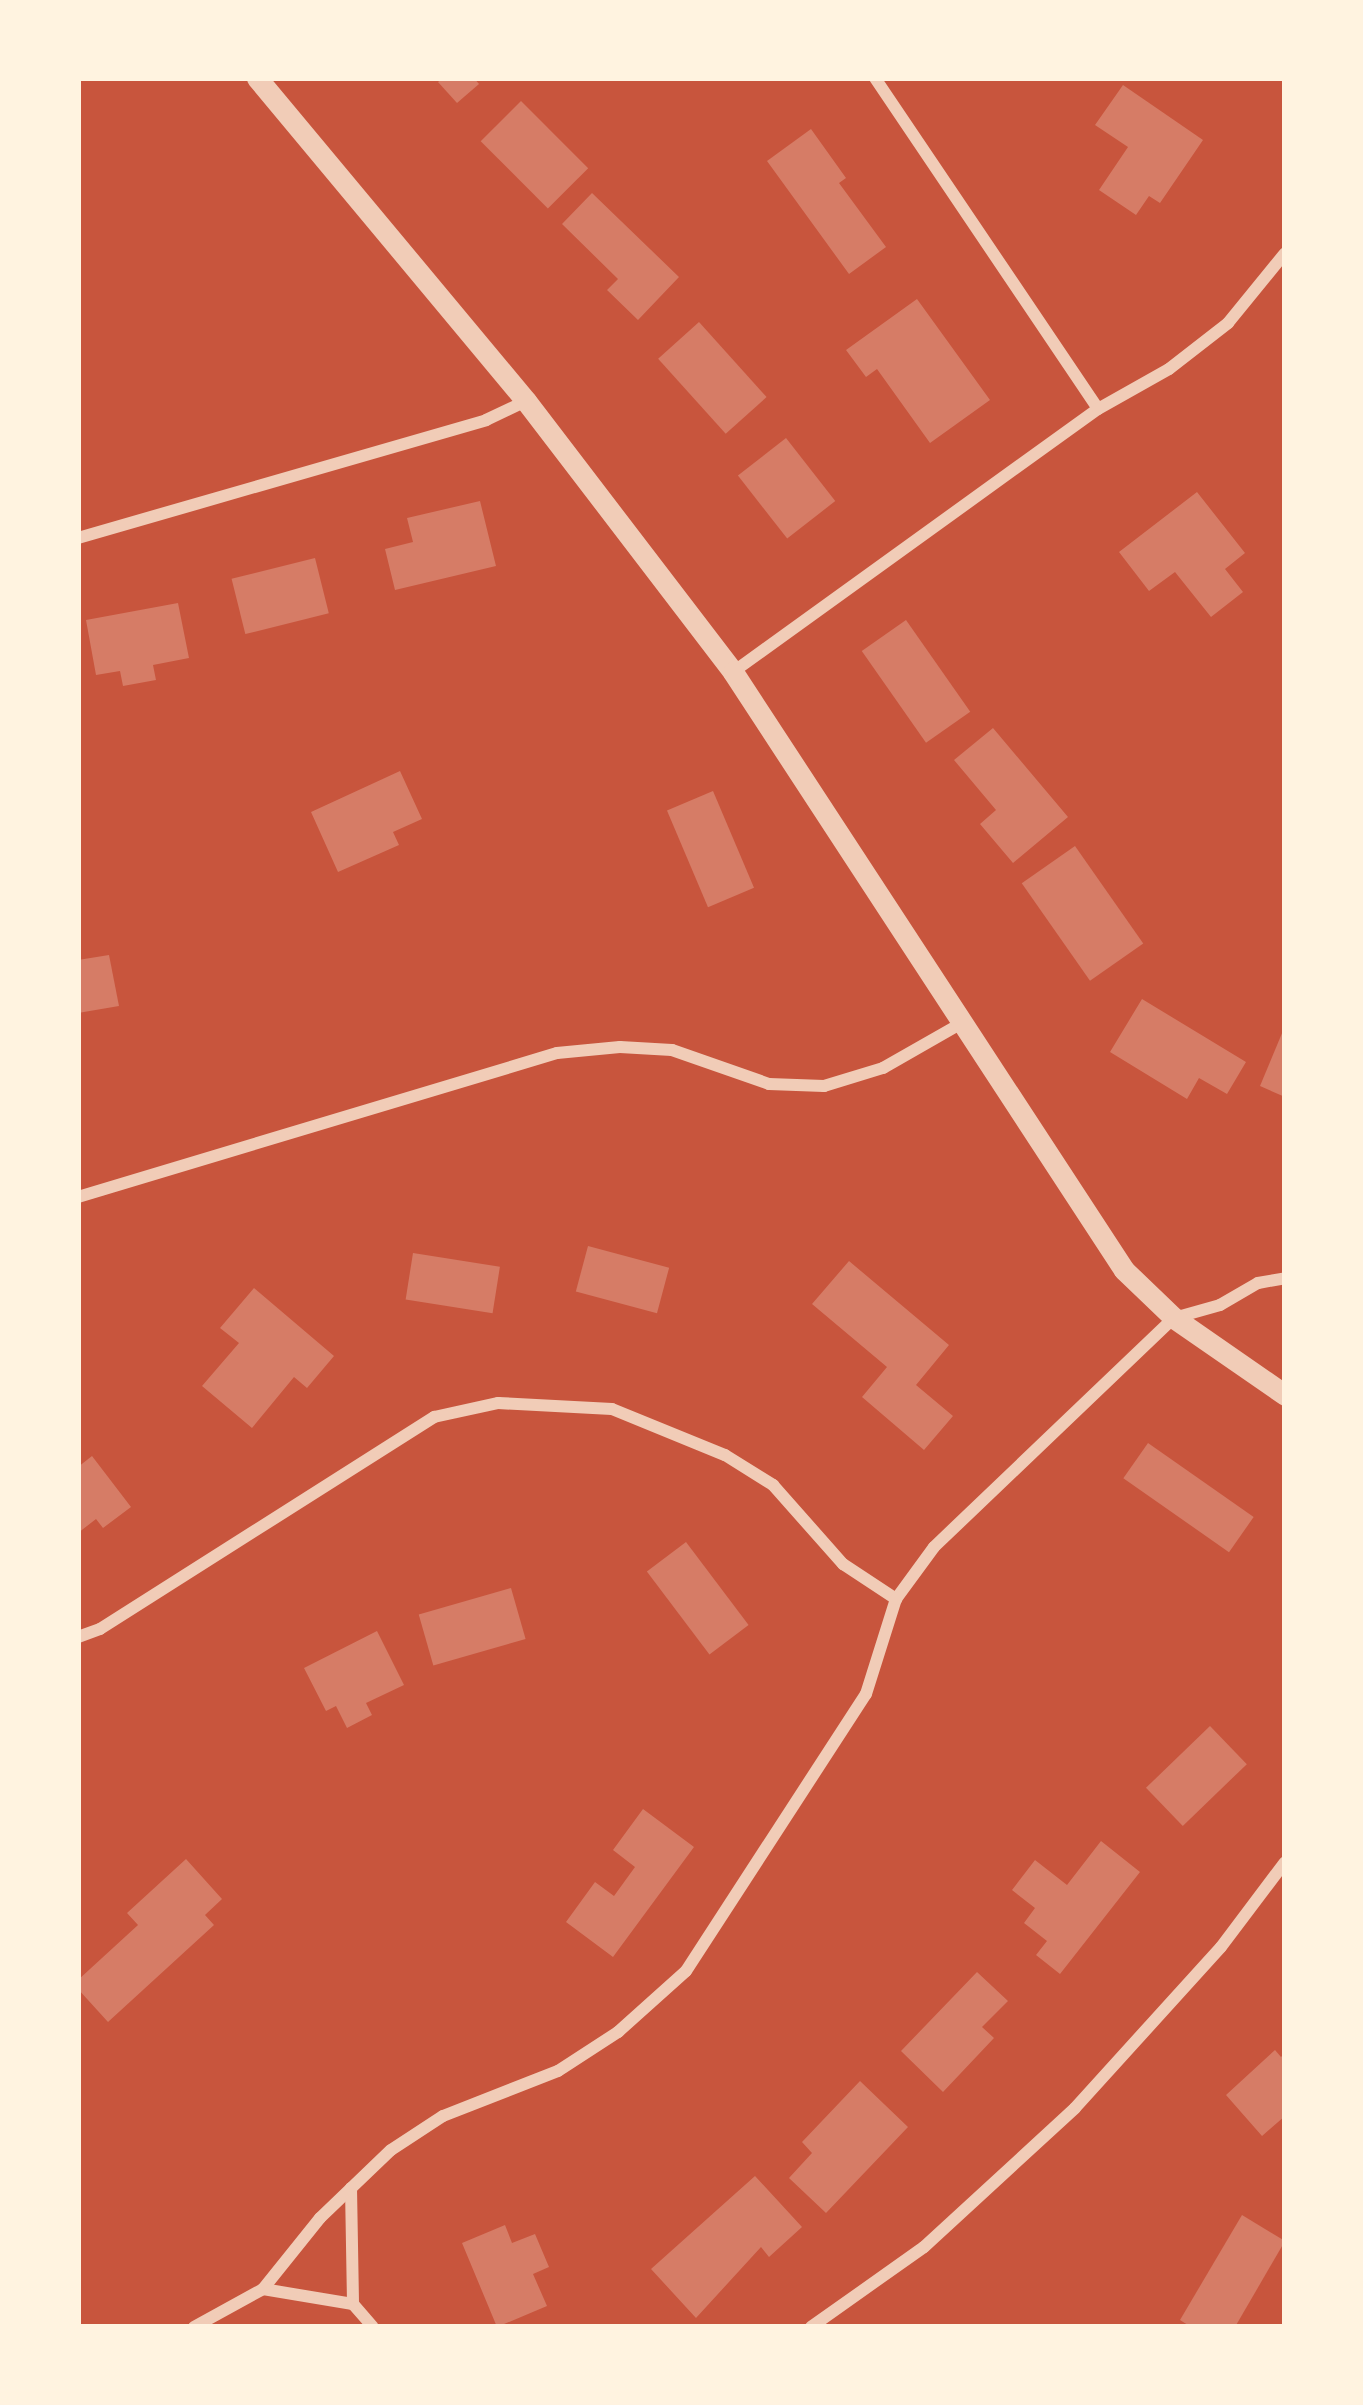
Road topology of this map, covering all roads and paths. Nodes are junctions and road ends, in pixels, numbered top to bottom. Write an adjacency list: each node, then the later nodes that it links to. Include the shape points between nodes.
1 (257, 78): 4 (street)
2 (875, 78): 5 (street)
3 (1285, 253): 5 (street, via 1228,323)
4 (526, 401): 6 (street, via 486,420); 7 (street)
5 (1098, 409): 7 (street)
6 (78, 538)
7 (733, 672): 8 (street)
8 (960, 1024): 9 (street, via 884,1068 824,1086 769,1084 672,1050 557,1053); 11 (street, via 1124,1270)
9 (78, 1197)
10 (1285, 1278): 11 (street)
11 (1174, 1318): 12 (street); 13 (street, via 934,1546)
12 (1285, 1395)
13 (896, 1599): 14 (street, via 843,1564 772,1485 725,1455 612,1409 498,1403 434,1417); 16 (street, via 866,1694 686,1971 618,2032 558,2071 443,2116)
14 (78, 1636)
15 (1285, 1862): 21 (street, via 1221,1948 1075,2108 924,2247)
16 (351, 2188): 17 (street); 18 (street)
17 (263, 2289): 18 (street); 19 (street)
18 (353, 2304): 20 (street)
19 (194, 2327)
20 (373, 2327)
21 (811, 2327)

